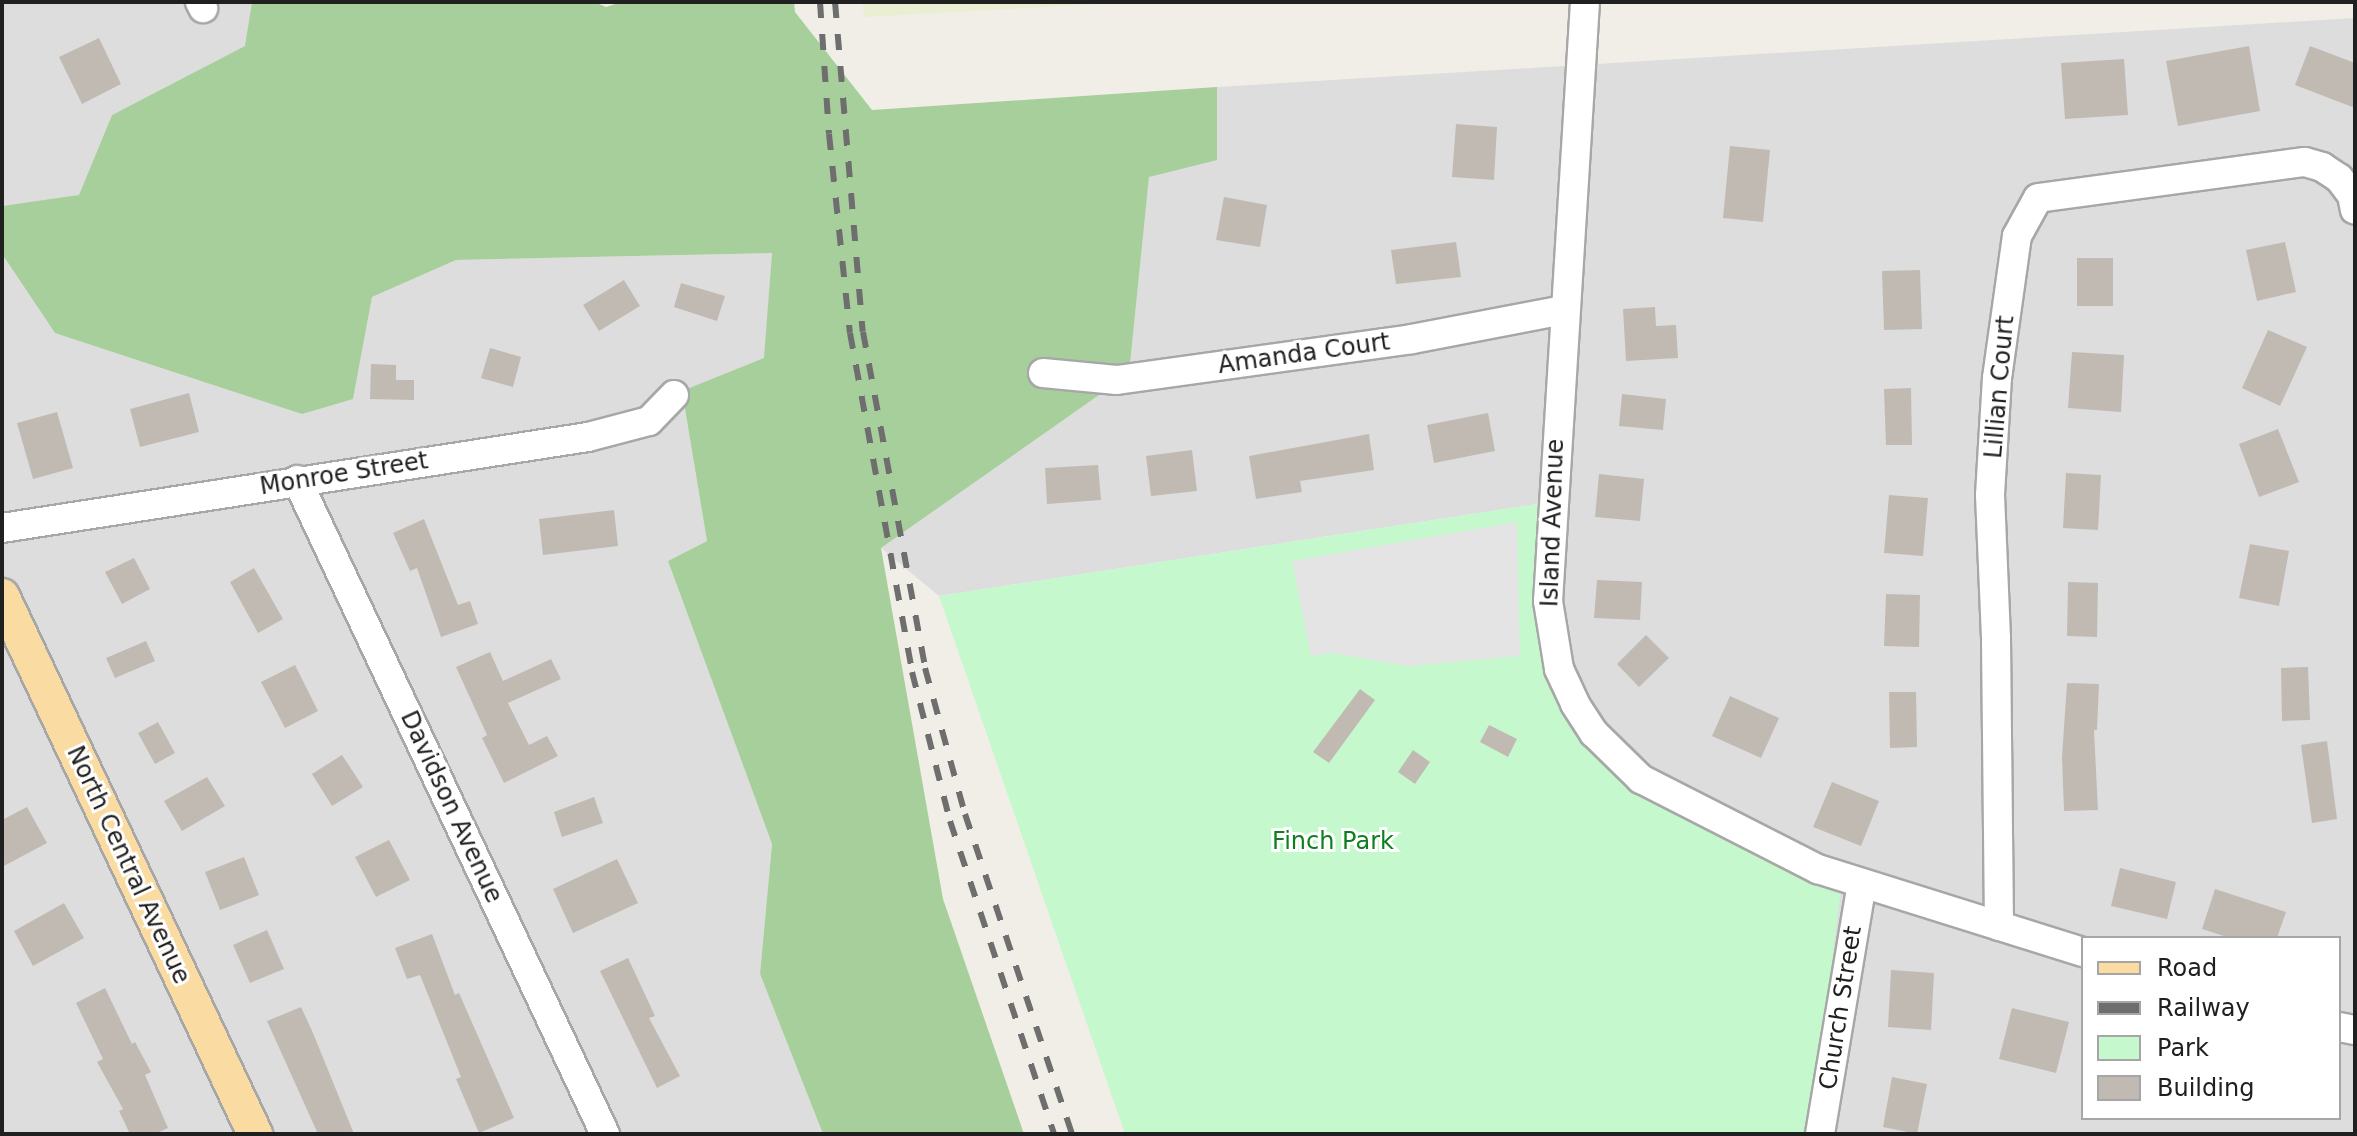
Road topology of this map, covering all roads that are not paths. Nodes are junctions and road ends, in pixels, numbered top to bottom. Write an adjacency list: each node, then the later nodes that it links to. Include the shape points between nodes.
1 (1585, 2): 3 (street, Island Avenue)
2 (2355, 210): 10 (street, Lillian Court, via 2352,195 2339,178 2305,162 2038,198 2017,236 1997,378 1990,495)
3 (1564, 310): 4 (street, Amanda Court, via 1412,339 1117,380); 9 (street, Island Avenue, via 1548,601 1559,669 1575,704 1594,733 1641,779 1818,869)
4 (1043, 373)
5 (674, 395): 6 (street, Monroe Street, via 649,421 588,437)
6 (297, 480): 7 (street, Monroe Street); 13 (street, Davidson Avenue)
7 (2, 528)
8 (2, 596): 12 (main road, North Central Avenue)
9 (1862, 883): 10 (street, Island Avenue); 14 (street, Church Street)
10 (1999, 926): 11 (street, Island Avenue)
11 (2081, 951)
12 (255, 1134)
13 (605, 1134)
14 (1820, 1134)

